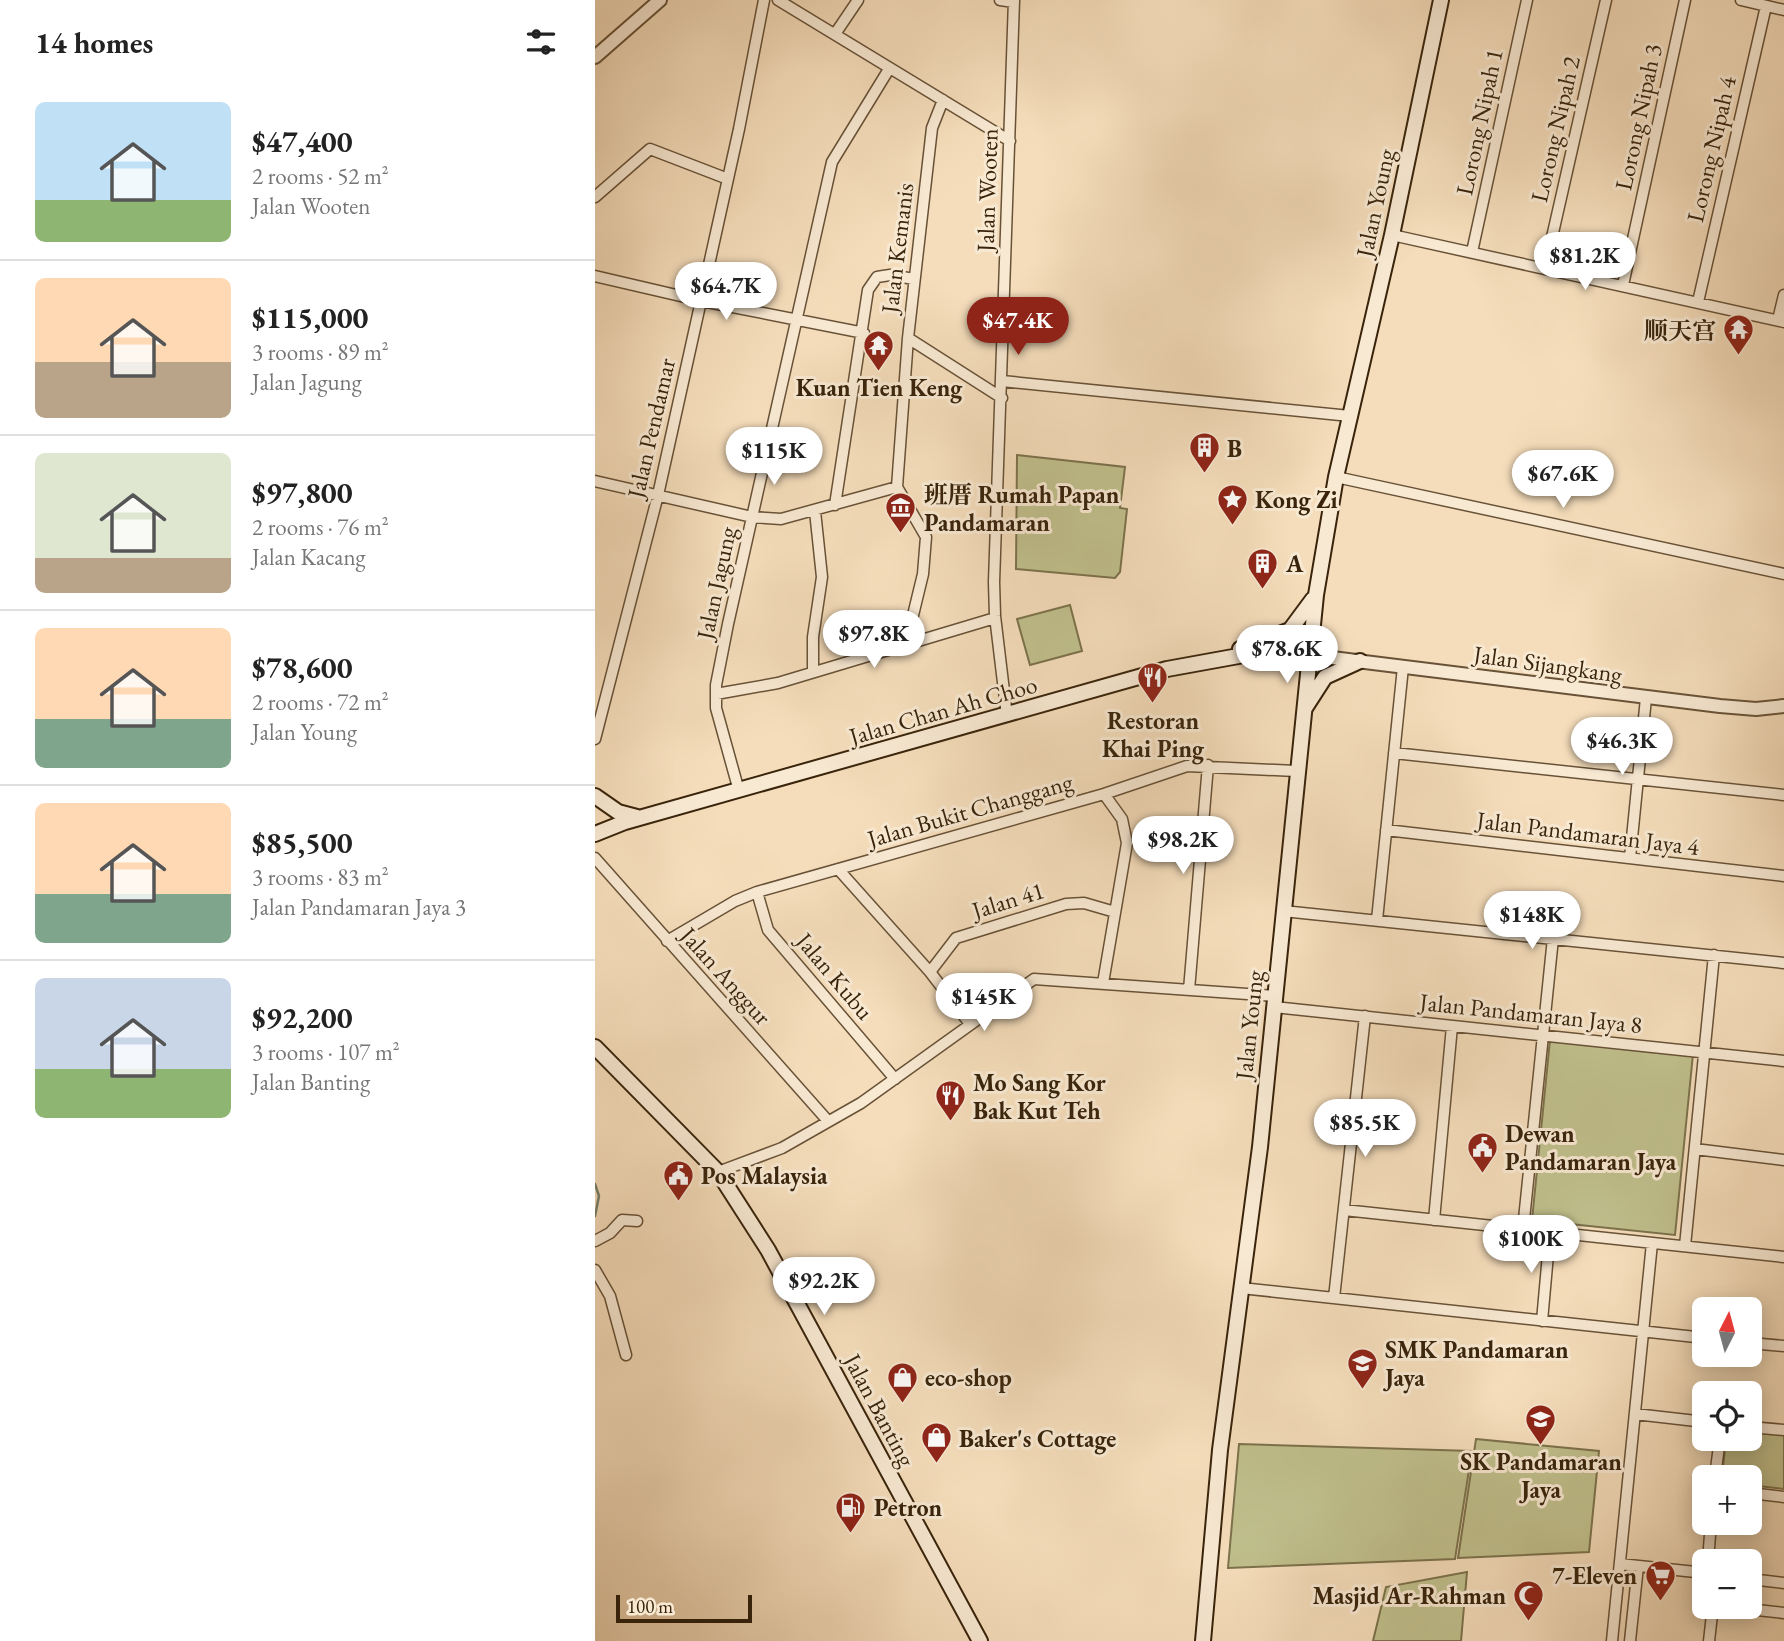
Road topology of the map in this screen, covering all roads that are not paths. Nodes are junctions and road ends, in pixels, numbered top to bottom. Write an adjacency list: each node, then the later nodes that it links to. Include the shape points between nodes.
1 (660, 0): 15 (street)
2 (764, 0): 19 (street, Jalan Pendamar)
3 (778, 0): 14 (street)
4 (858, 0): 14 (street)
5 (1000, 0): 11 (street)
6 (1441, 0): 21 (main road, Jalan Young)
7 (1527, 0): 22 (street, Lorong Nipah 1)
8 (1606, 0): 23 (street, Lorong Nipah 2)
9 (1685, 0): 26 (street, Lorong Nipah 3)
10 (1741, 0): 12 (street)
11 (1014, 1): 18 (street, Jalan Wooten)
12 (1766, 6): 13 (street); 29 (street, Lorong Nipah 4)
13 (1784, 10)
14 (835, 34): 16 (street)
15 (595, 57)
16 (889, 69): 17 (street); 30 (street, Jalan Jagung, via 832,162)
17 (943, 100): 18 (street); 25 (street, Jalan Kemanis, via 932,128)
18 (1010, 141): 34 (street, Jalan Wooten)
19 (728, 179): 20 (street, via 650,149); 28 (street, Jalan Pendamar)
20 (595, 197)
21 (1392, 235): 22 (street); 36 (main road, Jalan Young)
22 (1472, 252): 23 (street)
23 (1545, 268): 26 (street)
24 (595, 276): 28 (street)
25 (914, 279): 32 (street, via 890,275 872,280); 33 (street, Jalan Kemanis)
26 (1623, 285): 29 (street)
27 (1784, 295): 31 (street)
28 (702, 301): 30 (street); 40 (street, Jalan Pendamar)
29 (1698, 302): 31 (street)
30 (795, 320): 32 (street); 43 (street, Jalan Jagung)
31 (1781, 321)
32 (864, 333): 41 (street)
33 (908, 338): 35 (street); 39 (street, Jalan Kemanis)
34 (1002, 381): 35 (street, Jalan Wooten); 36 (street)
35 (1002, 398): 46 (street, Jalan Wooten)
36 (1350, 415): 37 (main road, Jalan Young)
37 (1336, 477): 44 (street); 45 (main road, Jalan Young)
38 (595, 481): 40 (street)
39 (897, 487): 41 (street); 47 (street, via 926,537 923,574)
40 (658, 495): 43 (street); 58 (street, Jalan Pendamar)
41 (835, 505): 42 (street)
42 (815, 511): 43 (street, via 781,519); 52 (street, via 822,577)
43 (752, 517): 53 (street, Jalan Jagung)
44 (1784, 574)
45 (1316, 595): 48 (main road, Jalan Young); 49 (main road, via 1290,630)
46 (995, 618): 47 (street); 56 (street, Jalan Wooten)
47 (907, 644): 52 (street)
48 (1308, 655): 49 (main road, Jalan Chan Ah Choo, via 1255,653); 50 (street, Jalan Sijangkang); 57 (main road, Jalan Young)
49 (1205, 662): 56 (main road, Jalan Chan Ah Choo)
50 (1360, 662): 51 (street, Jalan Sijangkang); 57 (main road, via 1325,677 1308,699)
51 (1403, 667): 54 (street, Jalan Sijangkang); 59 (street)
52 (813, 672): 53 (street)
53 (716, 694): 63 (street, Jalan Jagung, via 720,729)
54 (1646, 698): 55 (street, Jalan Sijangkang); 62 (street)
55 (1784, 708)
56 (1007, 716): 63 (main road, Jalan Chan Ah Choo)
57 (1301, 719): 61 (main road, Jalan Young)
58 (595, 739)
59 (1394, 753): 62 (street); 68 (street)
60 (1208, 765): 61 (street, Jalan Bukit Changgang); 64 (street, Jalan Bukit Changgang, via 1187,766); 84 (street)
61 (1296, 771): 75 (main road, Jalan Young)
62 (1637, 779): 66 (street); 71 (street)
63 (739, 791): 67 (main road, Jalan Chan Ah Choo)
64 (1104, 794): 72 (street, Jalan Bukit Changgang); 76 (street, via 1126,830)
65 (595, 796): 67 (main road, via 618,812)
66 (1784, 796)
67 (642, 818): 69 (main road, Jalan Chan Ah Choo)
68 (1386, 830): 71 (street, Jalan Pandamaran Jaya 4); 77 (street)
69 (595, 834)
70 (595, 858): 79 (street, Jalan Anggur)
71 (1630, 858): 73 (street, Jalan Pandamaran Jaya 4)
72 (838, 869): 74 (street, Jalan Bukit Changgang); 82 (street)
73 (1784, 876)
74 (757, 892): 79 (street, Jalan Bukit Changgang); 93 (street, Jalan Kubu, via 768,930)
75 (1283, 911): 77 (street); 85 (main road, Jalan Young)
76 (1115, 912): 82 (street, Jalan 41, via 1084,903 1066,904 956,938); 83 (street)
77 (1377, 920): 78 (street)
78 (1553, 938): 80 (street); 89 (street)
79 (667, 941): 94 (street, Jalan Anggur)
80 (1714, 955): 81 (street); 91 (street)
81 (1784, 963)
82 (930, 972): 87 (street)
83 (1104, 982): 84 (street, Jalan Pandamaran Jaya 8); 87 (street, Jalan Pandamaran Jaya 8, via 1034,979)
84 (1189, 990): 85 (street, Jalan Pandamaran Jaya 8)
85 (1275, 1001): 86 (street, Jalan Pandamaran Jaya 8); 108 (main road, Jalan Young)
86 (1365, 1016): 88 (street, Jalan Pandamaran Jaya 8); 98 (street)
87 (970, 1024): 93 (street, Jalan Pandamaran Jaya 8)
88 (1452, 1026): 89 (street, Jalan Pandamaran Jaya 8); 99 (street)
89 (1543, 1035): 91 (street, Jalan Pandamaran Jaya 8); 101 (street)
90 (595, 1047): 97 (main road, Jalan Banting)
91 (1705, 1053): 92 (street, Jalan Pandamaran Jaya 8); 95 (street)
92 (1784, 1061)
93 (895, 1079): 94 (street, Jalan Pandamaran Jaya 8)
94 (828, 1121): 97 (street, Jalan Pandamaran Jaya 8, via 782,1148)
95 (1695, 1149): 96 (street); 105 (street)
96 (1784, 1160)
97 (718, 1172): 130 (main road, Jalan Banting, via 768,1250)
98 (1344, 1210): 99 (street); 109 (street)
99 (1434, 1220): 101 (street)
100 (637, 1221): 103 (street, via 622,1220)
101 (1523, 1229): 102 (street)
102 (1550, 1232): 104 (street); 110 (street)
103 (595, 1241)
104 (1653, 1243): 105 (street); 111 (street)
105 (1685, 1247): 106 (street)
106 (1784, 1257)
107 (595, 1270): 115 (street, via 610,1296)
108 (1241, 1288): 109 (street); 131 (main road, Jalan Young, via 1220,1450)
109 (1334, 1298): 110 (street)
110 (1542, 1321): 111 (street)
111 (1644, 1331): 112 (street); 116 (street)
112 (1692, 1337)
113 (1762, 1344): 114 (street)
114 (1784, 1346)
115 (626, 1355)
116 (1635, 1414): 117 (street); 122 (street)
117 (1692, 1421)
118 (1762, 1428): 119 (street)
119 (1784, 1430)
120 (1762, 1494): 121 (street)
121 (1784, 1497)
122 (1620, 1564): 123 (street); 132 (street)
123 (1638, 1566): 124 (street); 133 (street)
124 (1692, 1572)
125 (1762, 1580): 126 (street)
126 (1784, 1583)
127 (1762, 1611): 128 (street)
128 (1784, 1613)
129 (1712, 1619): 134 (street)
130 (980, 1641)
131 (1203, 1641)
132 (1612, 1641)
133 (1630, 1641)
134 (1709, 1641)

